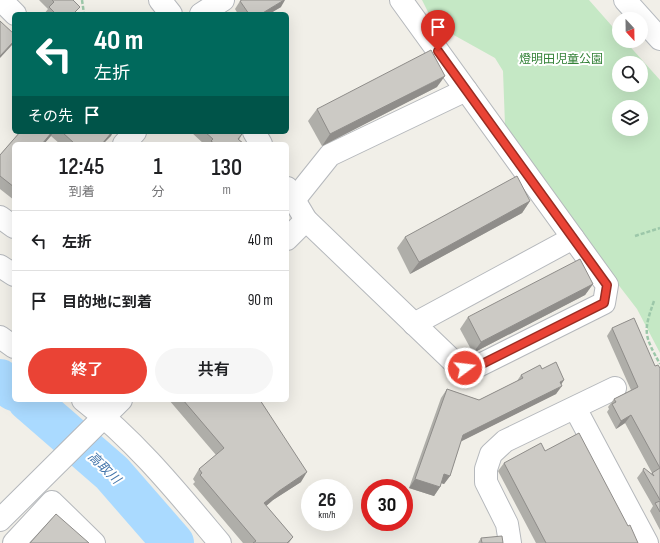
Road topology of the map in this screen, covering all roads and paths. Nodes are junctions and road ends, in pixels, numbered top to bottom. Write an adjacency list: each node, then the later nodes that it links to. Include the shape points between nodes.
1 (1, 0): 7 (street)
2 (82, 0): 8 (path)
3 (160, 0): 9 (street)
4 (223, 0): 10 (street)
5 (401, 0): 12 (street)
6 (625, 0): 11 (street)
7 (14, 12)
8 (84, 12)
9 (169, 12)
10 (204, 12)
11 (660, 39)
12 (466, 90): 15 (street, via 330,155); 22 (street)
13 (133, 134): 14 (street)
14 (126, 142)
15 (290, 194): 17 (street)
16 (0, 217): 18 (street)
17 (306, 220): 21 (street); 26 (street)
18 (12, 226)
19 (660, 228): 20 (path)
20 (635, 236)
21 (289, 237)
22 (573, 238): 26 (street); 26 (street, via 607,285 604,303 476,367 465,368 456,364)
23 (0, 266): 24 (street)
24 (12, 274)
25 (654, 300): 29 (path, via 647,320 647,339)
26 (414, 324)
27 (0, 337): 28 (street)
28 (12, 346)
29 (660, 364)
30 (615, 388): 33 (street)
31 (85, 402): 34 (street)
32 (119, 402): 34 (street)
33 (574, 408): 39 (street, via 505,441 491,454 486,470 486,482 507,524); 40 (street)
34 (101, 420): 35 (street); 38 (street, via 142,452)
35 (0, 520)
36 (14, 543): 37 (street, via 52,502)
37 (94, 543)
38 (220, 543)
39 (510, 543)
40 (647, 543)

